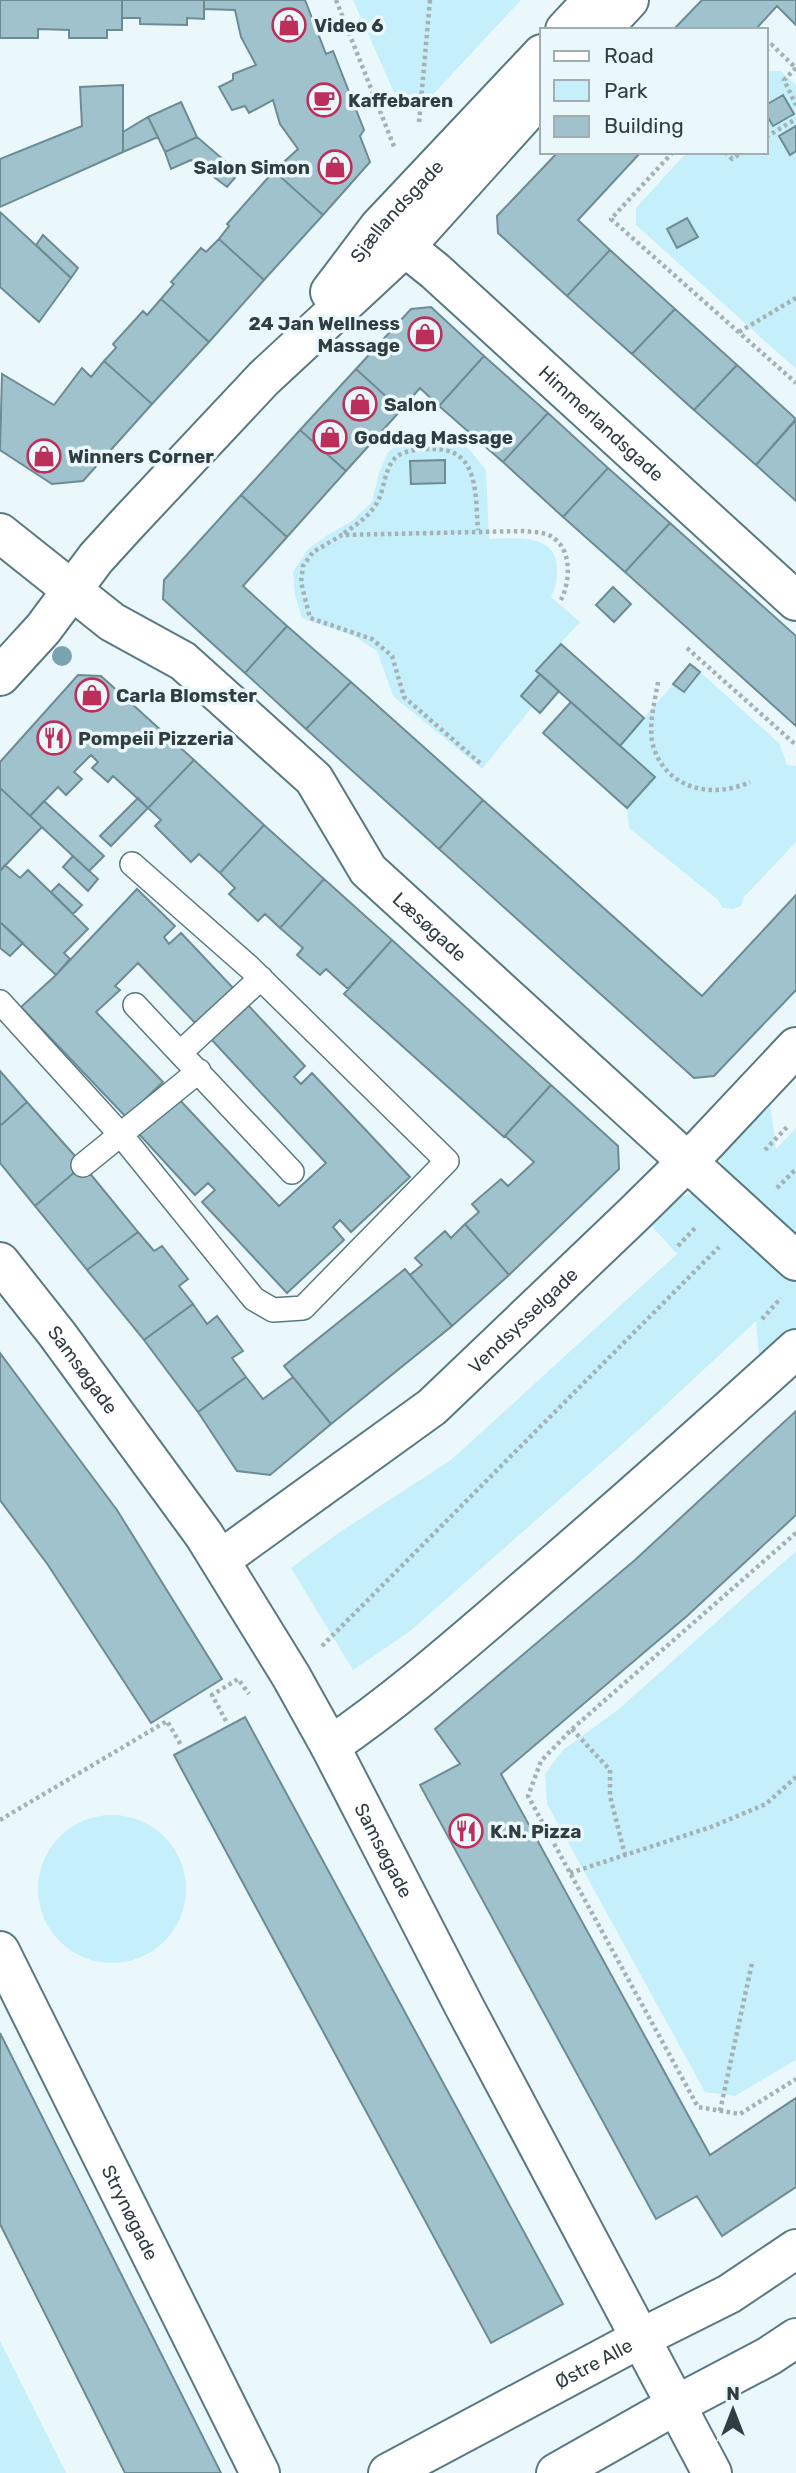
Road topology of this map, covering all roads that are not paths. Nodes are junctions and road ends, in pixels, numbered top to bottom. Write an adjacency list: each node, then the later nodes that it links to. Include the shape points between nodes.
1 (603, 8): 2 (street)
2 (568, 28)
3 (540, 56): 6 (street, Sjællandsgade, via 379,227)
4 (540, 97): 5 (street, Sjællandsgade)
5 (405, 247): 6 (street, Sjællandsgade); 9 (street, Himmerlandsgade)
6 (264, 378): 8 (street, Sjællandsgade, via 96,558)
7 (0, 533): 8 (street, Læsøgade)
8 (73, 590): 10 (street, Sjællandsgade); 19 (street, Læsøgade, via 111,622 183,661 314,779 368,870)
9 (796, 601)
10 (0, 676)
11 (132, 864): 12 (lane)
12 (261, 978): 16 (lane); 18 (lane, via 447,1161 303,1308 273,1310 254,1300)
13 (0, 1002): 18 (lane)
14 (135, 1005): 16 (lane)
15 (796, 1047): 19 (street, Vendsysselgade)
16 (181, 1052): 17 (lane)
17 (199, 1072): 18 (lane); 21 (lane)
18 (121, 1135): 20 (lane)
19 (686, 1161): 23 (street, Læsøgade); 25 (street, Vendsysselgade, via 432,1407)
20 (83, 1165)
21 (292, 1172)
22 (0, 1262): 25 (street, Samsøgade, via 58,1334)
23 (792, 1275)
24 (796, 1349): 26 (street, via 483,1625)
25 (219, 1560): 26 (street, Samsøgade)
26 (330, 1746): 30 (street, Samsøgade)
27 (0, 1951): 32 (street, Strynøgade)
28 (796, 2249): 30 (street, Østre Alle, via 729,2294)
29 (796, 2338): 31 (street)
30 (639, 2339): 31 (street, Samsøgade); 33 (street, Østre Alle)
31 (676, 2404): 34 (street); 35 (street, Samsøgade)
32 (260, 2473)
33 (388, 2473)
34 (556, 2473)
35 (712, 2473)

